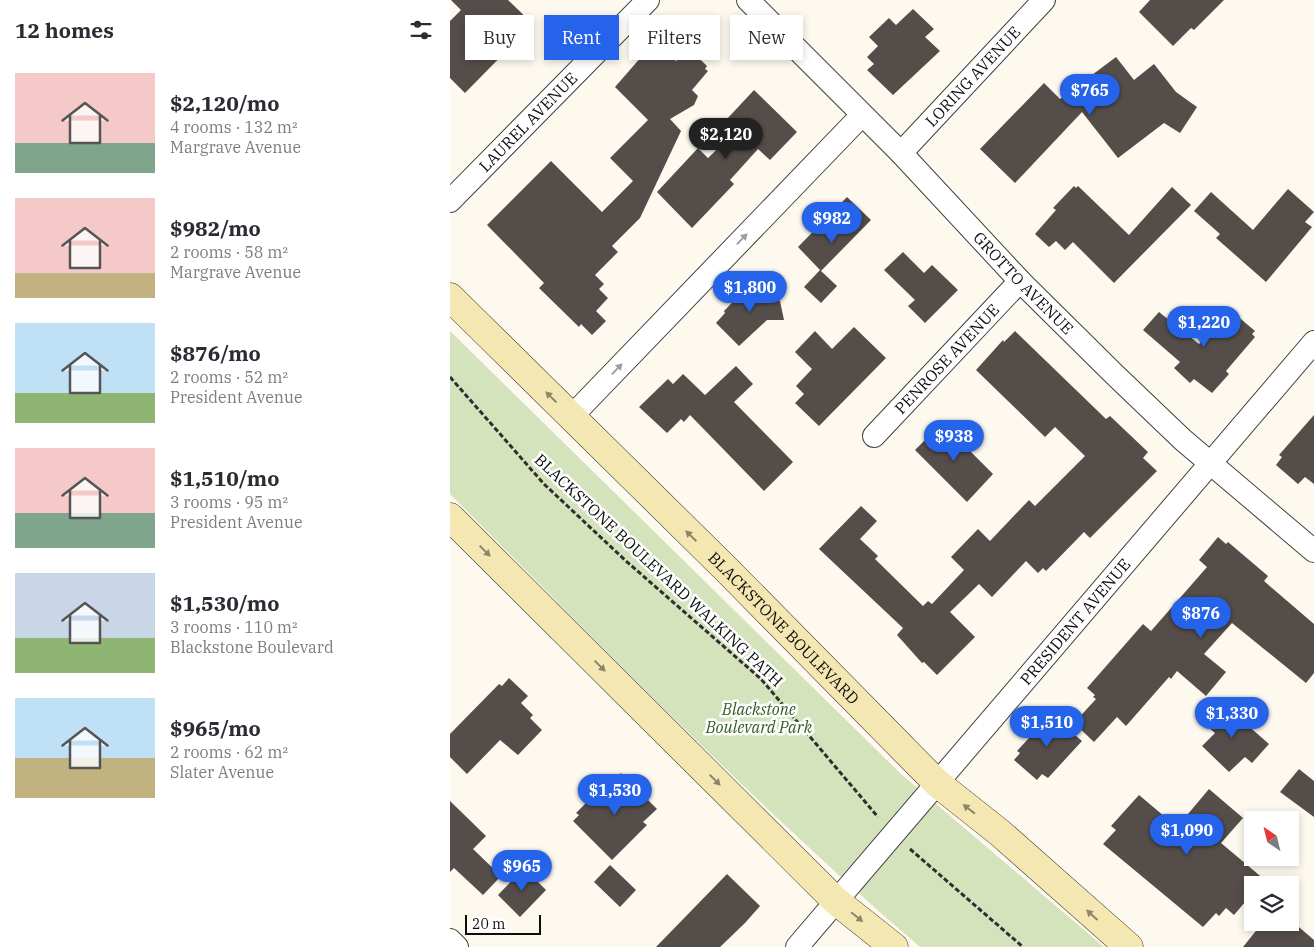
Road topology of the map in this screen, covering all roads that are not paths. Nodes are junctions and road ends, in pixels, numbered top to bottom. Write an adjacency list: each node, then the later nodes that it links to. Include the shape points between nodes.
1 (648, 0): 6 (street, LAUREL AVENUE)
2 (748, 0): 4 (street, GROTTO AVENUE)
3 (1044, 0): 5 (street, LORING AVENUE)
4 (862, 115): 5 (street, GROTTO AVENUE); 10 (street, one-way to 4)
5 (901, 153): 7 (street, GROTTO AVENUE)
6 (450, 201)
7 (1020, 281): 11 (street, PENROSE AVENUE); 12 (street, GROTTO AVENUE, via 1183,440)
8 (450, 297): 10 (main road, BLACKSTONE BOULEVARD, one-way to 8)
9 (1314, 342): 12 (street, PRESIDENT AVENUE)
10 (571, 417): 15 (main road, BLACKSTONE BOULEVARD, one-way to 10)
11 (874, 436)
12 (1211, 462): 14 (street, GROTTO AVENUE); 15 (street, PRESIDENT AVENUE)
13 (450, 517): 16 (main road, one-way to 16)
14 (1314, 551)
15 (936, 783): 16 (street, PRESIDENT AVENUE); 21 (main road, BLACKSTONE BOULEVARD, one-way to 15, via 1000,833)
16 (836, 901): 19 (street, PRESIDENT AVENUE); 20 (main road, one-way to 20)
17 (450, 940): 18 (street)
18 (457, 947)
19 (796, 947)
20 (894, 947)
21 (1129, 947)

